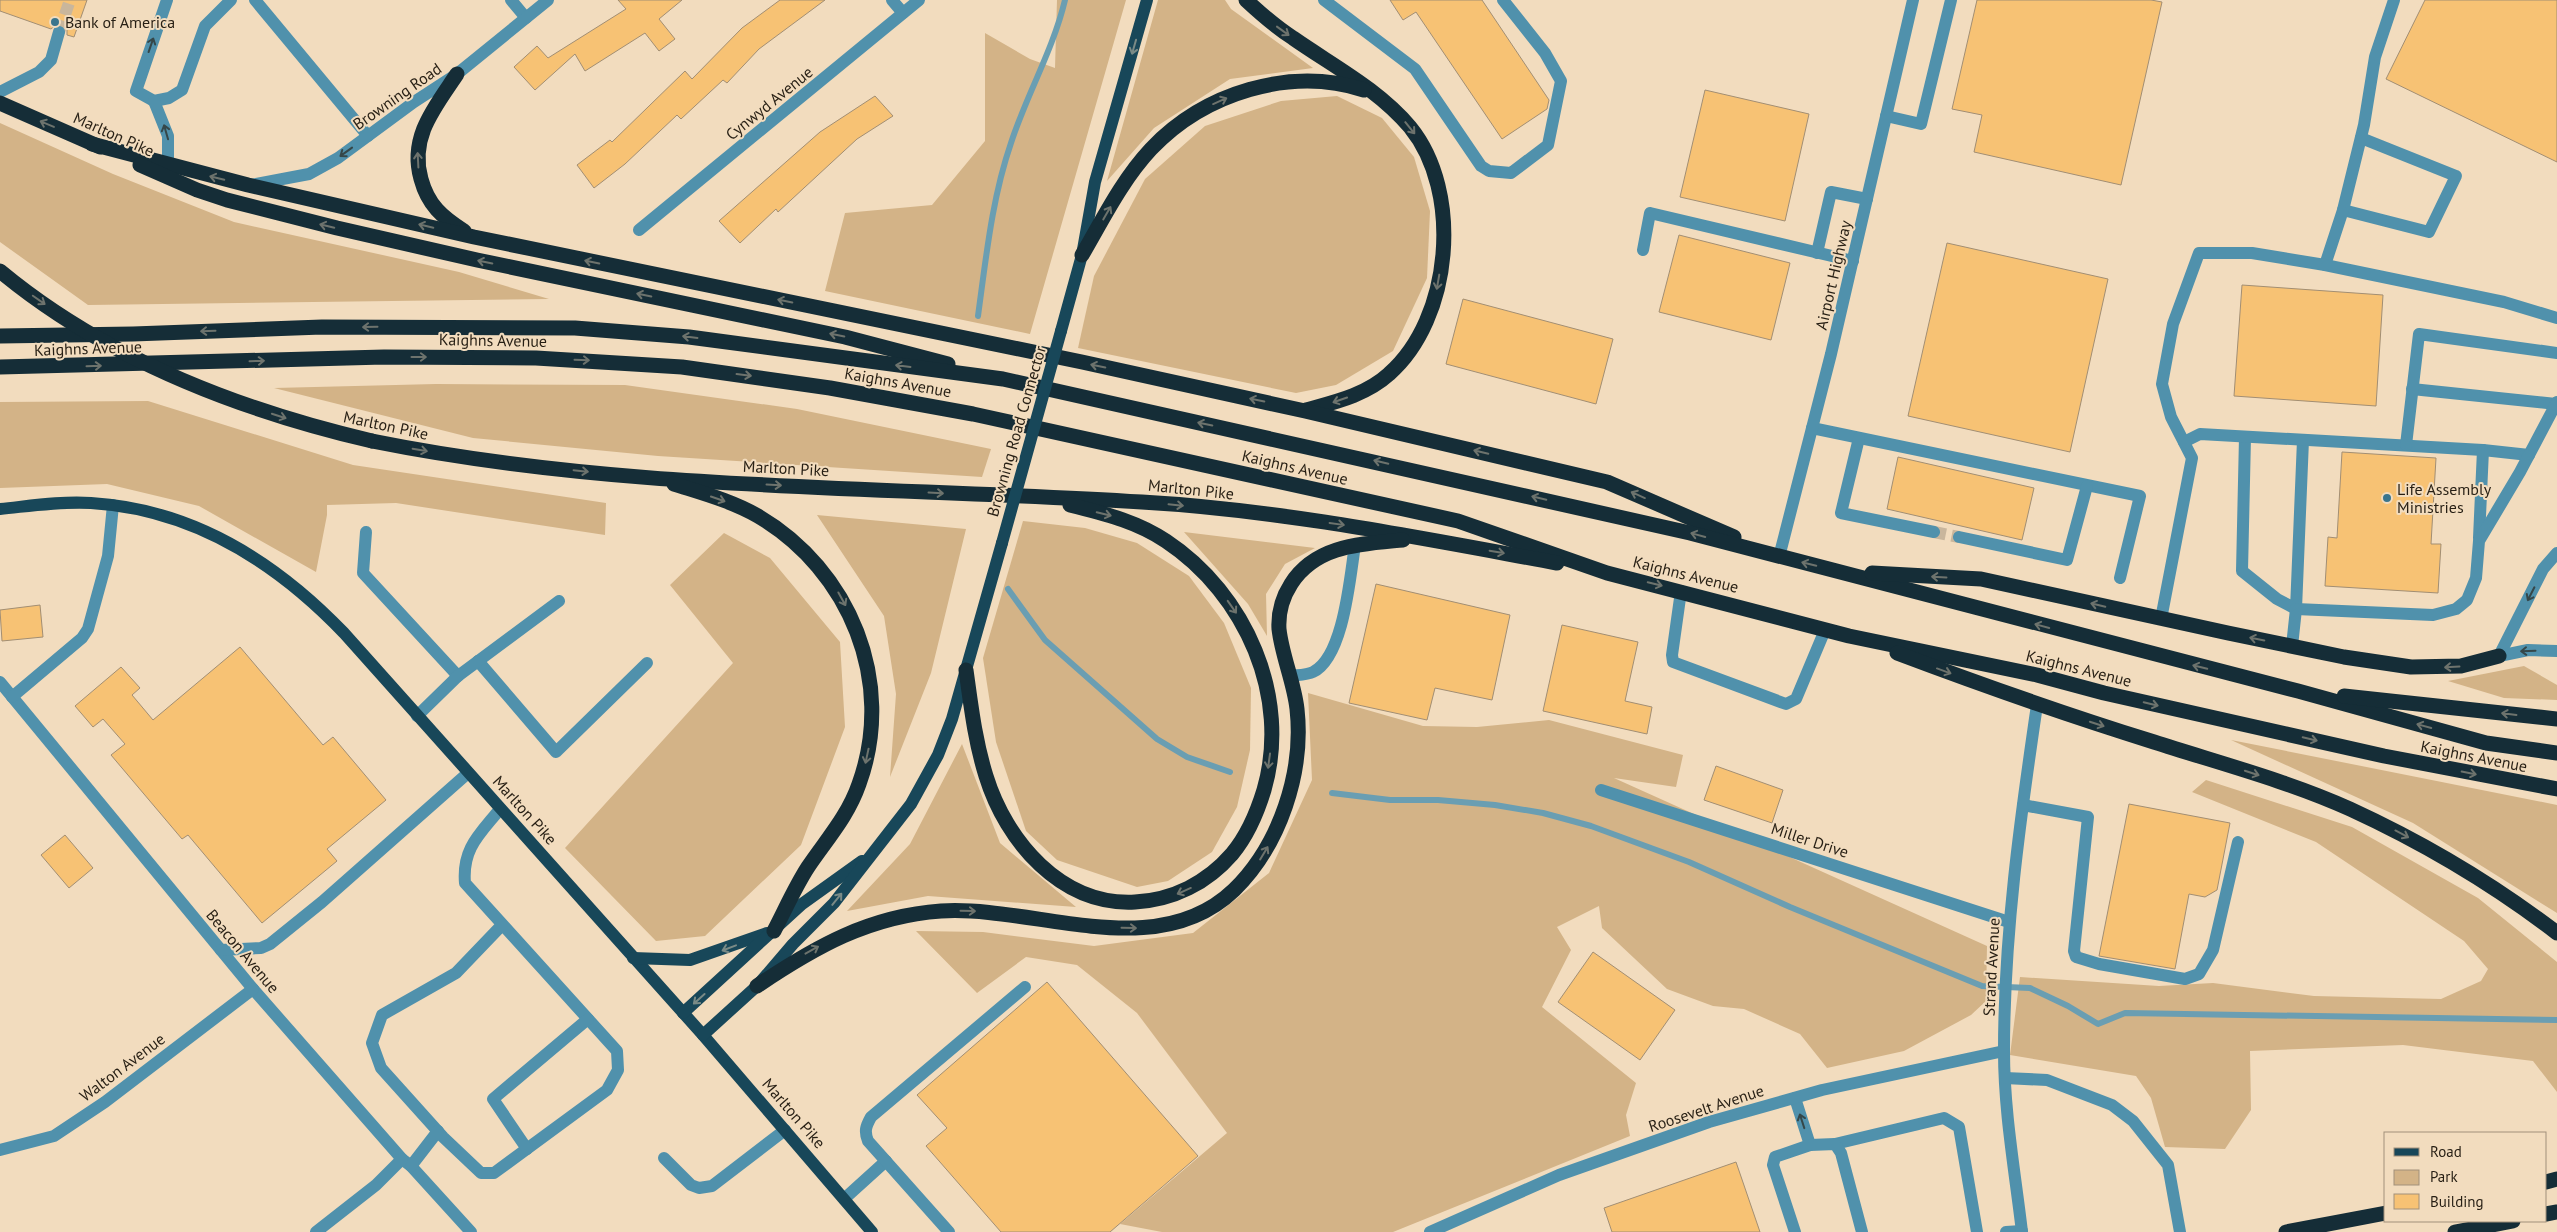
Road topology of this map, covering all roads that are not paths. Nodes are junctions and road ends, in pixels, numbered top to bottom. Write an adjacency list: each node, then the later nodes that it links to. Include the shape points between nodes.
1 (167, 0): 21 (street, one-way to 1, via 136,91)
2 (231, 0): 21 (street, via 205,26 182,90 169,98)
3 (255, 0): 24 (street)
4 (511, 0): 16 (street)
5 (548, 0): 16 (street, Browning Road)
6 (892, 0): 15 (street)
7 (919, 0): 15 (street, Cynwyd Avenue)
8 (1147, 0): 35 (main road, Browning Road Connector, one-way to 35, via 1095,182)
9 (1246, 0): 20 (highway, one-way to 20, via 1278,28)
10 (1324, 0): 11 (street, via 1415,69 1481,166 1489,171 1511,173 1548,145 1561,81 1545,53)
11 (1503, 0)
12 (1913, 0): 23 (street, Airport Highway)
13 (1951, 0): 23 (street, via 1921,124)
14 (2394, 0): 25 (street, via 2375,58)
15 (903, 13): 31 (street, Cynwyd Avenue)
16 (526, 18): 18 (street, Browning Road)
17 (59, 32): 19 (street, via 51,60 39,72)
18 (457, 74): 24 (street, Browning Road); 32 (highway, one-way to 18, via 433,207 425,194 418,166 419,141 426,123)
19 (0, 92)
20 (1375, 94): 35 (highway, one-way to 20, via 1141,161 1162,138 1202,110 1236,94 1275,83 1332,82); 48 (highway, one-way to 48, via 1411,128 1433,166 1443,223 1435,298 1414,345 1389,374 1359,393)
21 (154, 101): 27 (street, one-way to 21, via 168,136)
22 (0, 103): 26 (highway, Marlton Pike, one-way to 22)
23 (1886, 116): 29 (street, Airport Highway)
24 (368, 136): 28 (street, Browning Road, one-way to 28, via 309,174)
25 (2361, 138): 30 (street); 30 (street, via 2456,176 2429,232)
26 (92, 144): 27 (highway); 45 (highway, Marlton Pike, one-way to 26, via 845,336 477,260 264,210 197,190)
27 (168, 164): 28 (highway, one-way to 27)
28 (248, 185): 32 (highway, one-way to 28)
29 (1867, 199): 34 (street, via 1831,192); 36 (street, Airport Highway)
30 (2344, 210): 37 (street)
31 (638, 230)
32 (474, 237): 48 (highway, one-way to 32)
33 (1643, 250): 34 (street, via 1650,213)
34 (1817, 253): 36 (street)
35 (1082, 255): 84 (main road, Browning Road Connector, bridge)
36 (1853, 261): 49 (street, Airport Highway)
37 (2325, 265): 39 (street, via 2504,302); 53 (street, via 2252,253 2199,253 2173,324 2162,384 2171,417)
38 (0, 271): 57 (highway, Marlton Pike, one-way to 57, bridge, via 76,324 161,370 252,408 296,422 372,441 508,464)
39 (2557, 318)
40 (0, 336): 45 (highway, Kaighns Avenue, one-way to 40, via 689,337 575,328 322,327)
41 (2557, 353): 46 (street, via 2419,334)
42 (0, 368): 43 (highway, Kaighns Avenue)
43 (45, 368): 44 (highway); 71 (highway, Kaighns Avenue, one-way to 71, via 419,357 605,361 727,372 973,414 1458,521)
44 (0, 376)
45 (1003, 379): 69 (highway, Kaighns Avenue, one-way to 45, via 1575,506)
46 (2412, 389): 47 (street); 54 (street)
47 (2557, 403): 56 (street)
48 (1305, 411): 69 (highway, one-way to 48, via 1608,482)
49 (1812, 428): 51 (street); 69 (street, Airport Highway)
50 (2245, 437): 52 (street); 53 (street, via 2200,434); 75 (street, via 2242,571)
51 (1859, 438): 58 (street); 63 (street, via 1841,513)
52 (2303, 440): 54 (street); 75 (street)
53 (2184, 442): 76 (street, via 2192,458 2191,466)
54 (2406, 445): 55 (street)
55 (2483, 450): 56 (street); 66 (street)
56 (2529, 455): 66 (street)
57 (656, 478): 59 (highway, Marlton Pike, one-way to 59); 103 (highway, one-way to 103, via 739,506 791,539 830,580 863,645 872,714 865,767 844,817 808,868)
58 (2087, 486): 65 (street, via 2067,560); 72 (street, via 2140,496)
59 (1040, 498): 64 (highway, Marlton Pike, one-way to 64, via 1144,502 1251,513); 84 (highway, one-way to 84, via 1118,517 1168,542 1205,573 1243,624 1266,680 1272,720 1266,781 1243,838 1208,878 1158,900 1124,903 1105,900 1087,895 1054,878 1026,851 994,797 976,737)
60 (113, 505): 61 (main road, Marlton Pike, via 64,504); 89 (street, via 108,556 88,629 82,638); 91 (main road, Marlton Pike, via 193,525 262,562 326,615)
61 (0, 509)
62 (366, 532): 85 (street, via 363,573)
63 (1934, 532)
64 (1421, 538): 67 (highway); 71 (highway, Marlton Pike, one-way to 71)
65 (1959, 538)
66 (2479, 541): 75 (street, via 2476,578 2467,600 2456,609 2433,616)
67 (1355, 545): 86 (street, via 1342,620 1334,646 1325,662 1313,672); 86 (highway, via 1313,560 1286,591 1281,604 1279,630)
68 (2557, 554): 81 (street, one-way to 81, via 2543,569)
69 (1778, 556): 70 (highway, Kaighns Avenue, one-way to 69)
70 (1840, 572): 76 (highway, one-way to 70, via 1981,579); 88 (highway, Kaighns Avenue, one-way to 70)
71 (1607, 573): 73 (highway, Kaighns Avenue, one-way to 73)
72 (2120, 578)
73 (1681, 591): 77 (highway, Kaighns Avenue); 77 (street, via 1673,662 1786,704 1796,699)
74 (559, 601): 82 (street)
75 (2296, 609): 79 (street)
76 (2161, 619): 79 (highway, one-way to 76)
77 (1825, 630): 78 (highway, Kaighns Avenue)
78 (1848, 636): 90 (highway, one-way to 90); 95 (highway, Kaighns Avenue, one-way to 95, via 2037,675 2356,750)
79 (2292, 646): 81 (highway, one-way to 79, via 2461,666 2411,667)
80 (2557, 652): 81 (street, one-way to 81, via 2528,650)
81 (2499, 656)
82 (478, 661): 83 (street, via 556,752); 85 (street)
83 (647, 663)
84 (966, 670): 100 (main road, Browning Road Connector, via 946,736 931,770 911,804)
85 (458, 676): 91 (street)
86 (1290, 676): 107 (highway, one-way to 86, via 818,946 862,928 916,914 987,911 1138,928 1185,920 1216,904 1254,868 1282,814 1297,748 1297,709)
87 (0, 682): 89 (street, Beacon Avenue)
88 (2298, 691): 92 (highway, one-way to 88); 93 (highway, one-way to 88, via 2486,743)
89 (12, 697): 105 (street, Beacon Avenue)
90 (2037, 705): 97 (street, Strand Avenue); 104 (highway, one-way to 104, via 2269,779 2348,808 2464,868)
91 (417, 716): 94 (main road, Marlton Pike)
92 (2557, 719)
93 (2557, 753)
94 (468, 773): 98 (main road, Marlton Pike); 105 (street, via 270,944 261,948)
95 (2557, 789)
96 (1601, 790): 101 (street, Miller Drive)
97 (2023, 805): 99 (street, via 2088,817 2074,951 2076,958 2185,979 2199,974 2213,950); 101 (street, Strand Avenue)
98 (500, 809): 102 (street, via 470,846 464,867 466,882); 106 (main road, Marlton Pike)
99 (2238, 842)
100 (874, 852): 103 (main road, Browning Road Connector, via 802,904); 107 (main road, Browning Road Connector, one-way to 100, via 834,903)
101 (2009, 922): 113 (street, Strand Avenue)
102 (502, 925): 111 (street); 117 (street, via 456,973 382,1015 372,1043 381,1068)
103 (774, 931): 106 (main road, one-way to 106, via 690,960); 110 (main road, Browning Road Connector, one-way to 110)
104 (2557, 933)
105 (221, 950): 109 (street, Beacon Avenue)
106 (633, 958): 110 (main road, Marlton Pike)
107 (757, 986): 112 (main road, Browning Road Connector)
108 (1025, 987): 123 (street, via 870,1117 865,1133)
109 (253, 989): 120 (street, Walton Avenue, via 105,1102 54,1136); 124 (street, Beacon Avenue)
110 (683, 1013): 112 (main road, Marlton Pike)
111 (588, 1019): 121 (street, via 616,1051 618,1070 607,1090); 121 (street, via 493,1100)
112 (703, 1035): 116 (main road, Marlton Pike)
113 (2004, 1052): 114 (street, Strand Avenue); 115 (street, Roosevelt Avenue)
114 (2005, 1078): 137 (street, Strand Avenue); 138 (street, via 2048,1080 2112,1105 2133,1121 2168,1165)
115 (1795, 1098): 119 (street, one-way to 115); 132 (street, Roosevelt Avenue, via 1709,1122 1559,1175)
116 (785, 1130): 122 (street, via 712,1186 699,1188 691,1184); 125 (main road, Marlton Pike)
117 (438, 1131): 121 (street, via 481,1173 494,1173); 124 (street)
118 (1835, 1144): 119 (street); 134 (street, via 1841,1152); 135 (street, via 1944,1118 1952,1121 1959,1127)
119 (1810, 1145): 133 (street, via 1778,1155 1773,1160)
120 (0, 1149)
121 (527, 1149)
122 (664, 1158)
123 (886, 1161): 125 (street); 131 (street)
124 (406, 1162): 128 (street); 129 (street, Beacon Avenue)
125 (844, 1199): 130 (main road, Marlton Pike)
126 (2384, 1213): 139 (highway)
127 (2507, 1222): 140 (highway)
128 (316, 1232)
129 (470, 1232)
130 (872, 1232)
131 (949, 1232)
132 (1430, 1232)
133 (1795, 1232)
134 (1862, 1232)
135 (1976, 1232)
136 (2006, 1232): 137 (street)
137 (2022, 1232)
138 (2180, 1232)
139 (2286, 1232)
140 (2455, 1232)

